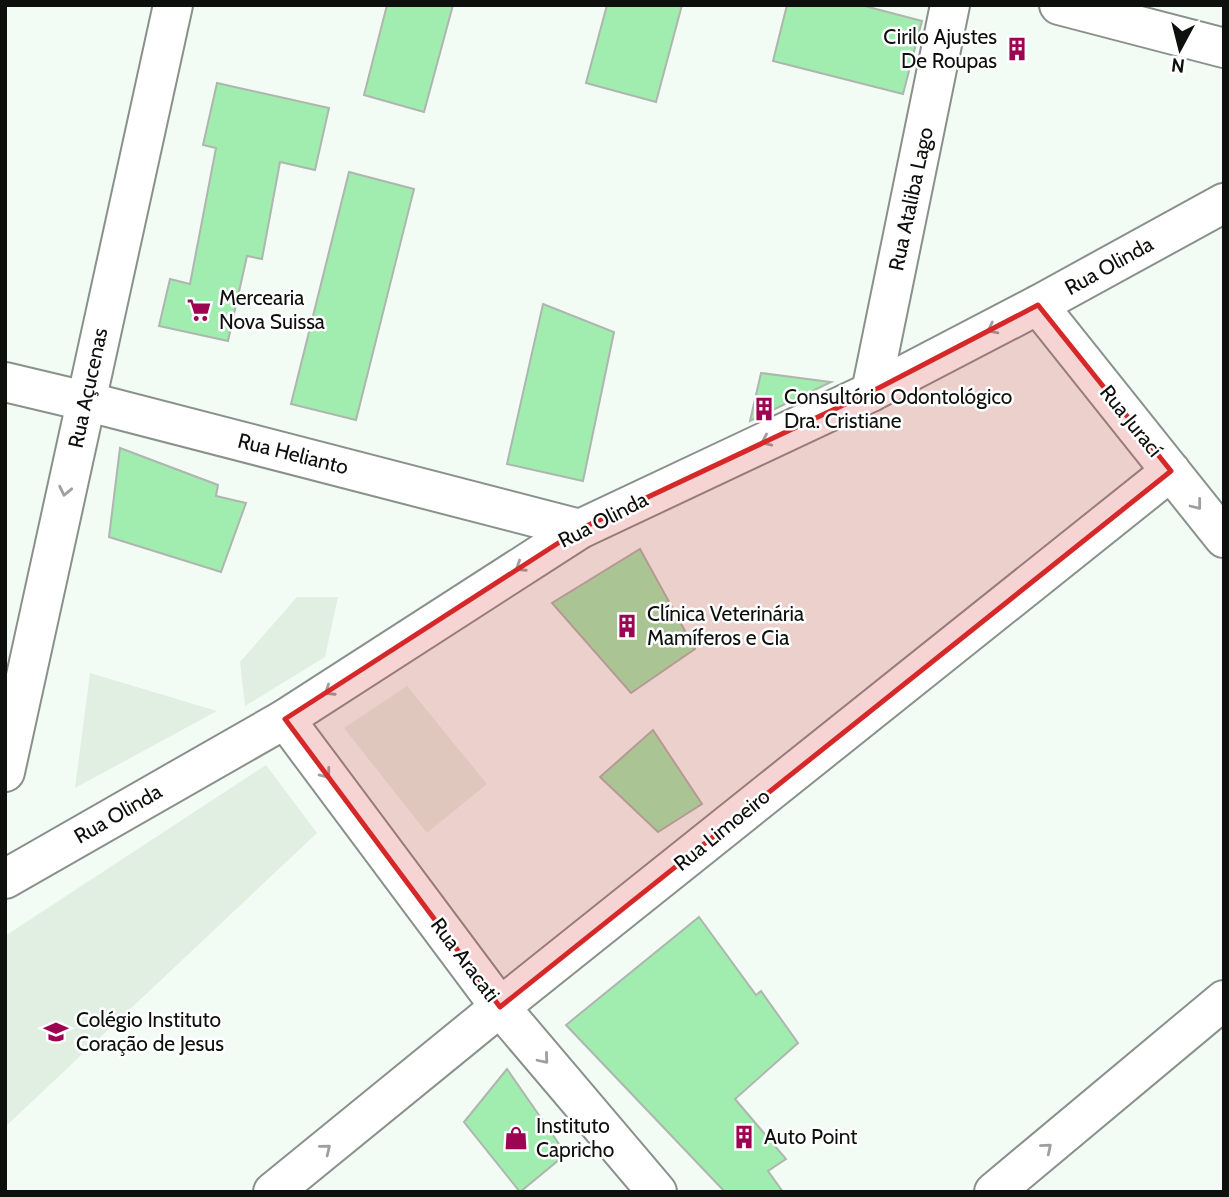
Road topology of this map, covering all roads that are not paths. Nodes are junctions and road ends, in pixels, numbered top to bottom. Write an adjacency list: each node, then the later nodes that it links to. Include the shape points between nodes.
1 (173, 5): 9 (street, Rua Açucenas)
2 (950, 5): 8 (street, Rua Ataliba Lago)
3 (1059, 5): 4 (street)
4 (1224, 48)
5 (1224, 203): 6 (street, Rua Olinda)
6 (1038, 305): 8 (street, Rua Olinda, one-way to 8); 10 (street, Rua Jurací)
7 (5, 382): 9 (street, Rua Helianto)
8 (871, 392): 11 (street, Rua Olinda, one-way to 11)
9 (85, 401): 11 (street, Rua Helianto); 14 (street, Rua Açucenas, one-way to 14)
10 (1171, 471): 12 (street, Rua Jurací, one-way to 12); 17 (street, Rua Limoeiro)
11 (580, 528): 13 (street, Rua Olinda, one-way to 13)
12 (1224, 538)
13 (285, 719): 15 (street, Rua Olinda); 17 (street, Rua Aracati, one-way to 17)
14 (5, 772)
15 (5, 879)
16 (1224, 1000): 20 (street, one-way to 16)
17 (500, 1007): 18 (street, Rua Limoeiro, one-way to 17); 19 (street, Rua Aracati, one-way to 19)
18 (274, 1192)
19 (657, 1192)
20 (994, 1192)

